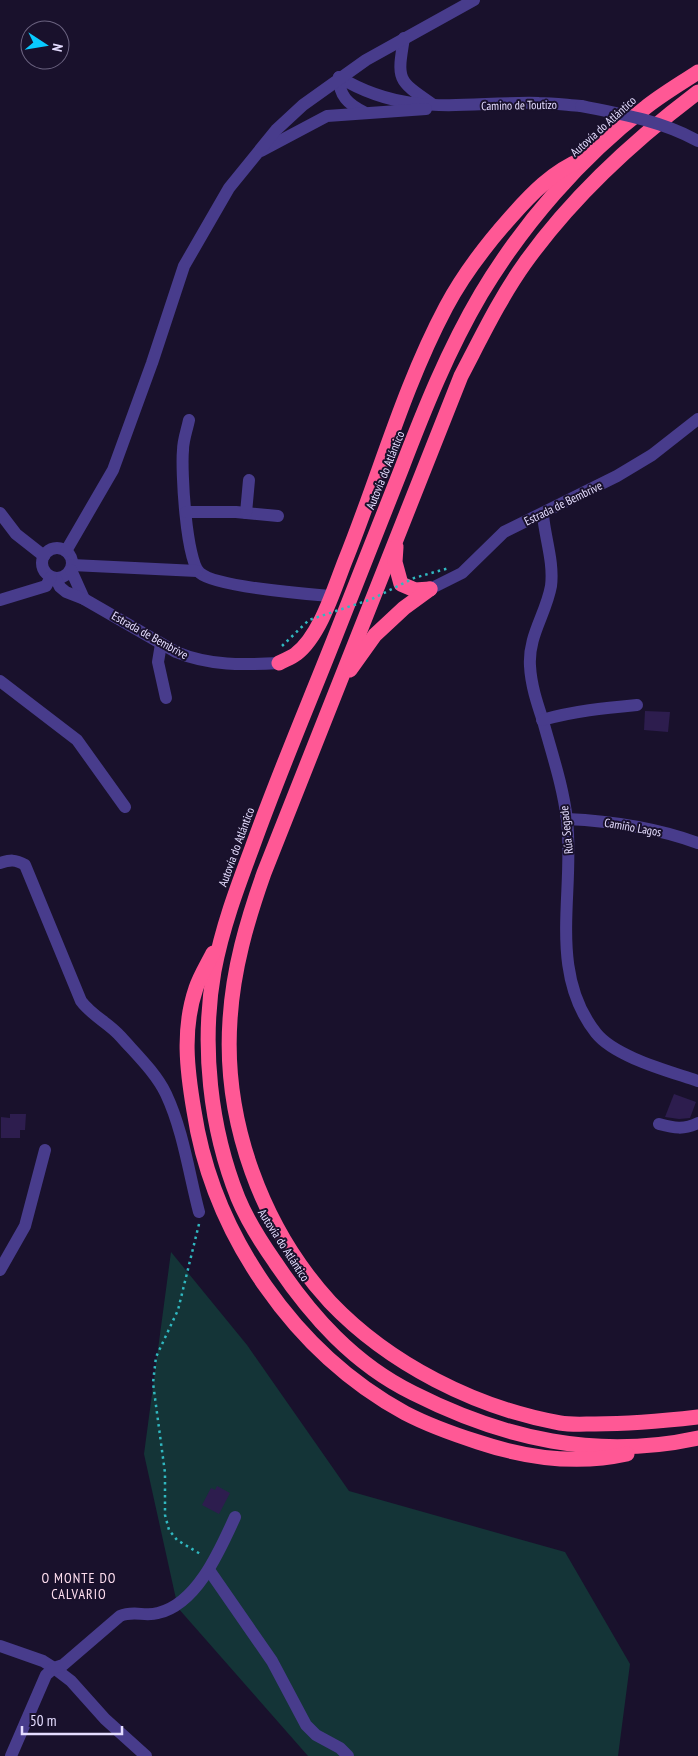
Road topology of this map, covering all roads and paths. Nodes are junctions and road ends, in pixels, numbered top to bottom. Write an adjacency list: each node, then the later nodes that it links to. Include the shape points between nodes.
1 (474, 0): 2 (street)
2 (404, 38): 4 (street); 6 (street, via 399,75 406,87)
3 (698, 72): 10 (highway, Autovía do Atlántico, via 644,108)
4 (339, 78): 6 (street, Camino de Toutizo, via 372,94); 7 (street, via 339,89 344,99); 9 (street, via 303,105)
5 (698, 92): 19 (highway, Autovía do Atlántico, via 605,170 525,263 461,376)
6 (436, 107): 7 (street, via 416,111); 8 (street, Camino de Toutizo, bridge, via 539,103 582,106 662,124)
7 (364, 112): 9 (street, via 327,116)
8 (698, 141)
9 (254, 155): 20 (street, via 229,188 184,266 113,470)
10 (591, 156): 28 (highway, via 546,180 524,202 494,236 446,305 415,374); 43 (highway, Autovía do Atlántico, via 552,197 513,247 482,293 443,368 260,825)
11 (698, 419): 17 (street, Estrada de Bembrive, via 624,472)
12 (189, 420): 14 (street, via 182,466)
13 (249, 480): 16 (street)
14 (186, 512): 16 (street); 24 (street)
15 (0, 513): 21 (street)
16 (246, 514): 18 (street)
17 (543, 515): 26 (street, Estrada de Bembrive, via 504,532 462,573); 38 (street, Rúa Segade, via 551,562 551,586 535,630 530,665)
18 (278, 516)
19 (396, 537): 26 (highway, via 395,562 401,584 415,590); 35 (highway, Autovía do Atlántico)
20 (66, 551): 21 (street, via 54,548); 22 (street, via 72,560)
21 (43, 561): 25 (street); 27 (street, via 32,583)
22 (71, 568): 24 (street); 25 (street, via 64,577); 29 (street)
23 (449, 568): 32 (path, bridge, via 414,578 372,598 309,620)
24 (197, 571): 28 (street, via 212,579 268,590)
25 (53, 578): 27 (street, via 46,586); 29 (street, Estrada de Bembrive, via 66,592)
26 (430, 590): 35 (highway, via 375,635)
27 (20, 593): 30 (street)
28 (330, 596): 33 (highway, via 313,634 296,654)
29 (84, 598): 31 (street, Estrada de Bembrive)
30 (0, 600)
31 (161, 644): 33 (street, Estrada de Bembrive, via 188,657 216,664); 36 (street, via 158,662)
32 (282, 646)
33 (279, 663)
34 (0, 681): 39 (street, via 76,740)
35 (337, 687): 50 (highway, Autovía do Atlántico, via 254,899 234,979 230,1022 233,1094 242,1142 277,1227 330,1302 400,1359 451,1386 505,1409 562,1423 637,1424)
36 (166, 698)
37 (637, 705): 38 (street, via 596,708)
38 (542, 720): 40 (street, Rúa Segade, via 560,780)
39 (125, 807)
40 (567, 819): 41 (street, Camiño Lagos, via 632,826); 44 (street, Rúa Segade, via 568,972 584,1017 611,1046)
41 (698, 843)
42 (0, 863): 48 (street, via 17,860 25,865 81,1002 88,1011 107,1022 165,1092 173,1111)
43 (222, 936): 52 (highway, Autovía do Atlántico, via 210,1003 209,1031 212,1094 222,1146 238,1199 258,1237 315,1316 384,1379 446,1410 499,1429 556,1444 616,1448); 52 (highway, via 196,986 189,1012 188,1072 198,1137 218,1200 239,1246 281,1308 316,1347 357,1381 405,1413 454,1434 537,1457 580,1460 605,1459)
44 (698, 1082)
45 (698, 1123): 46 (street, via 676,1129)
46 (658, 1124)
47 (45, 1150): 49 (street, via 25,1226)
48 (199, 1212): 54 (path, via 178,1310 156,1357 153,1383 169,1530 177,1540 203,1555)
49 (0, 1270)
50 (698, 1417)
51 (698, 1438): 52 (highway, Autovía do Atlántico)
52 (669, 1444)
53 (235, 1517): 54 (street)
54 (209, 1570): 56 (street, via 169,1609 157,1614 128,1612 120,1616 63,1665); 59 (street, via 272,1661 306,1725)
55 (0, 1646): 56 (street)
56 (54, 1668): 57 (street, via 46,1675); 58 (street)
57 (11, 1756)
58 (146, 1756)
59 (348, 1756)

